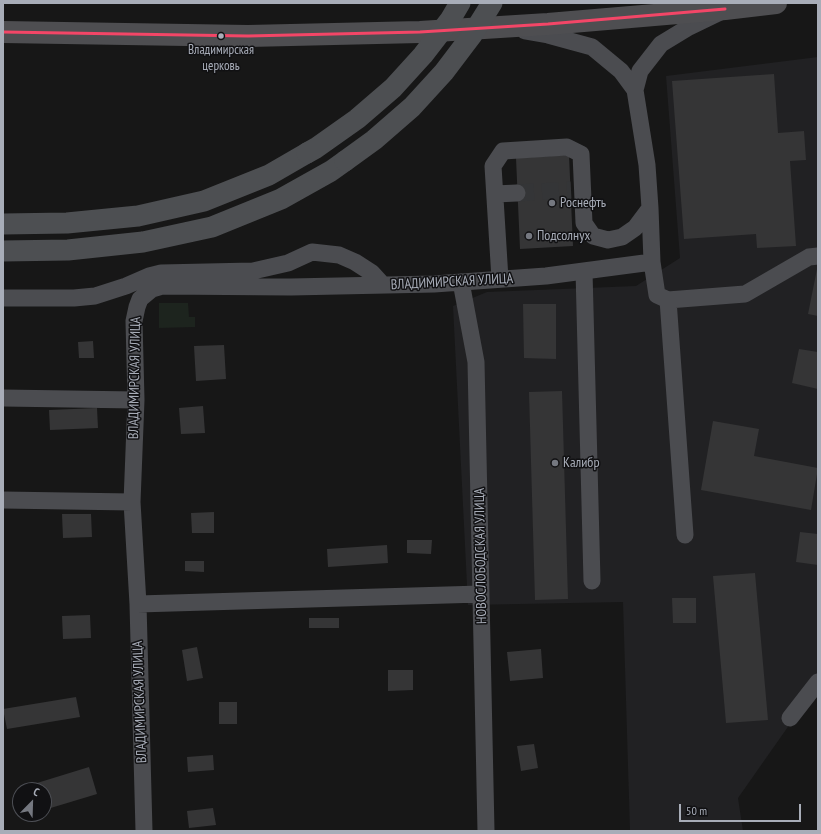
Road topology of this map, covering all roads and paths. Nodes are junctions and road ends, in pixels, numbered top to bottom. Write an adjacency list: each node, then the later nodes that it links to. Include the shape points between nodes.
1 (460, 3): 11 (main road, bridge, via 423,55 393,88 357,119 316,148 269,175 204,201 138,216 67,223)
2 (492, 3): 12 (main road, bridge, via 444,72 412,107 374,140 331,171 280,199 212,227 143,242 68,250)
3 (776, 3): 4 (highway)
4 (727, 9): 5 (highway); 7 (street, via 661,44 640,71)
5 (504, 27): 6 (highway, via 420,32 248,36); 7 (street, via 592,47 621,71)
6 (3, 32)
7 (635, 90): 10 (street, via 647,165)
8 (517, 193): 9 (street)
9 (495, 194): 10 (street, via 493,166 503,151 567,147 581,154 576,190 584,223 593,236 608,240 622,238 635,228); 16 (street)
10 (650, 208): 14 (street)
11 (3, 224)
12 (3, 251)
13 (818, 256): 20 (street, via 809,257 745,294)
14 (652, 262): 15 (street, ВЛАДИМИРСКАЯ УЛИЦА); 20 (street, via 657,295)
15 (584, 271): 16 (street, ВЛАДИМИРСКАЯ УЛИЦА); 26 (street)
16 (500, 279): 17 (street, ВЛАДИМИРСКАЯ УЛИЦА)
17 (461, 282): 18 (street, ВЛАДИМИРСКАЯ УЛИЦА); 27 (street, НОВОСЛОБОДСКАЯ УЛИЦА, via 476,362)
18 (383, 285): 19 (street, via 372,273 355,262 339,255 312,252 288,263 253,271 149,276 95,296); 22 (street, ВЛАДИМИРСКАЯ УЛИЦА, via 152,288 140,299 134,321)
19 (3, 298)
20 (668, 300): 25 (street)
21 (3, 398): 22 (street)
22 (136, 400): 24 (street, ВЛАДИМИРСКАЯ УЛИЦА)
23 (3, 500): 24 (street)
24 (132, 502): 28 (street, ВЛАДИМИРСКАЯ УЛИЦА)
25 (685, 535)
26 (592, 581)
27 (481, 594): 28 (street); 32 (street, НОВОСЛОБОДСКАЯ УЛИЦА)
28 (138, 604): 31 (street, ВЛАДИМИРСКАЯ УЛИЦА)
29 (818, 682): 30 (street)
30 (790, 718)
31 (144, 831)
32 (486, 831)

